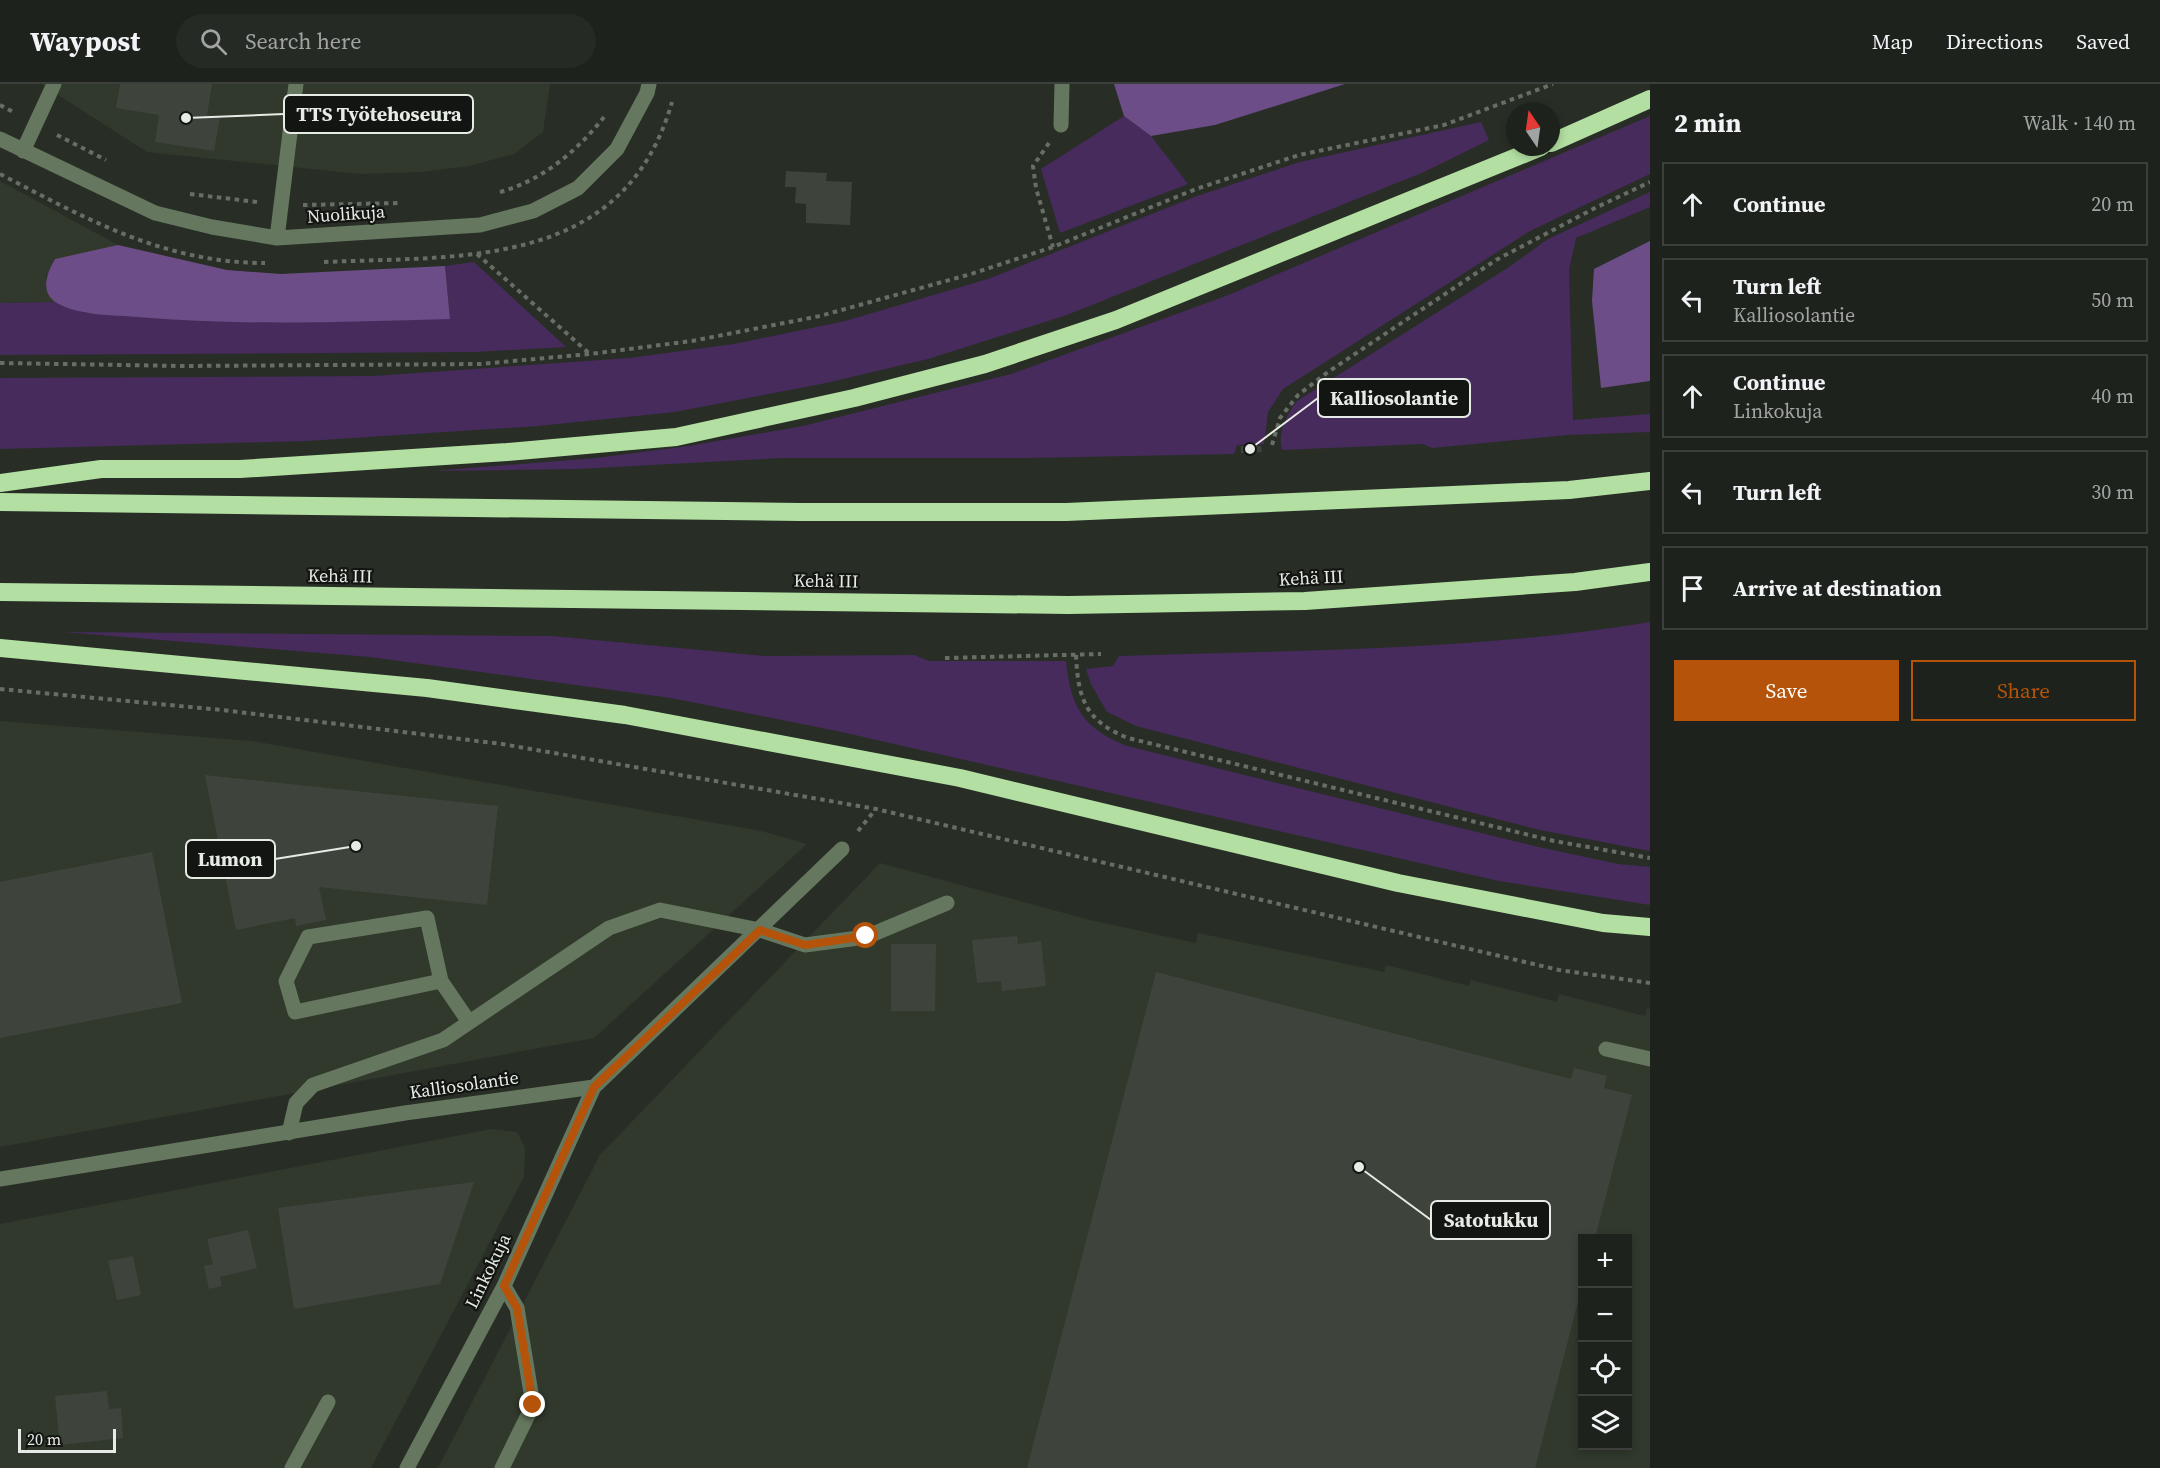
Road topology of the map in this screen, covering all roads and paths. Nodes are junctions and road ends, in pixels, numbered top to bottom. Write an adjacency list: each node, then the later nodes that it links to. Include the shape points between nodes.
1 (54, 84): 9 (street)
2 (296, 84): 20 (street)
3 (649, 84): 21 (street, Nuolikuja, via 616,149 578,188 533,211 480,225)
4 (1062, 84): 10 (street)
5 (1553, 84): 22 (path, via 1444,125 1299,155 1206,186)
6 (1650, 99): 11 (highway)
7 (0, 105): 9 (path)
8 (608, 111): 18 (path, via 570,154 515,188)
9 (37, 124): 13 (street); 15 (path)
10 (1061, 125): 22 (path, via 1033,166)
11 (1560, 138)
12 (0, 139): 13 (street, Nuolikuja)
13 (23, 151): 21 (street, Nuolikuja, via 155,213)
14 (1519, 156): 28 (highway, via 1116,320 985,364 676,437 240,469 101,469)
15 (114, 164)
16 (1650, 182): 26 (path, via 1496,260 1328,372 1298,395 1280,418)
17 (186, 194): 20 (path)
18 (494, 194)
19 (406, 203): 20 (path)
20 (280, 205): 21 (street)
21 (277, 238)
22 (1053, 247): 24 (path, via 820,316 692,341)
23 (477, 254): 24 (path)
24 (590, 354): 25 (path, via 480,364)
25 (0, 363)
26 (1272, 445)
27 (1650, 481): 29 (highway, via 1569,490 1066,512)
28 (0, 483)
29 (0, 502)
30 (1650, 572): 31 (highway, Kehä III, via 1575,582 1305,601 1068,604)
31 (0, 592)
32 (0, 648): 40 (highway, via 427,688 625,715 960,777 1398,883 1603,923)
33 (1101, 654): 34 (path)
34 (1076, 655): 35 (path); 38 (path, via 1081,698 1088,711 1110,731 1128,738 1543,839)
35 (945, 658)
36 (0, 689): 43 (path, via 222,710 502,744 876,809 1559,970)
37 (842, 849): 41 (street)
38 (1650, 858)
39 (947, 903): 41 (street, via 856,938 805,945)
40 (1650, 927)
41 (760, 930): 44 (street, via 660,910 609,928); 47 (street)
42 (441, 981): 42 (street, via 295,1012 286,981 308,937 427,918); 44 (street)
43 (1650, 983)
44 (469, 1022): 48 (street, via 443,1040 313,1085 296,1103)
45 (1606, 1049): 46 (street)
46 (1650, 1059)
47 (594, 1087): 48 (street, Kalliosolantie); 50 (street, Linkokuja)
48 (290, 1133): 49 (street, Kalliosolantie)
49 (0, 1179)
50 (504, 1286): 53 (street, Linkokuja); 54 (street, via 517,1308 533,1405)
51 (327, 1402): 52 (street)
52 (292, 1468)
53 (407, 1468)
54 (502, 1468)

